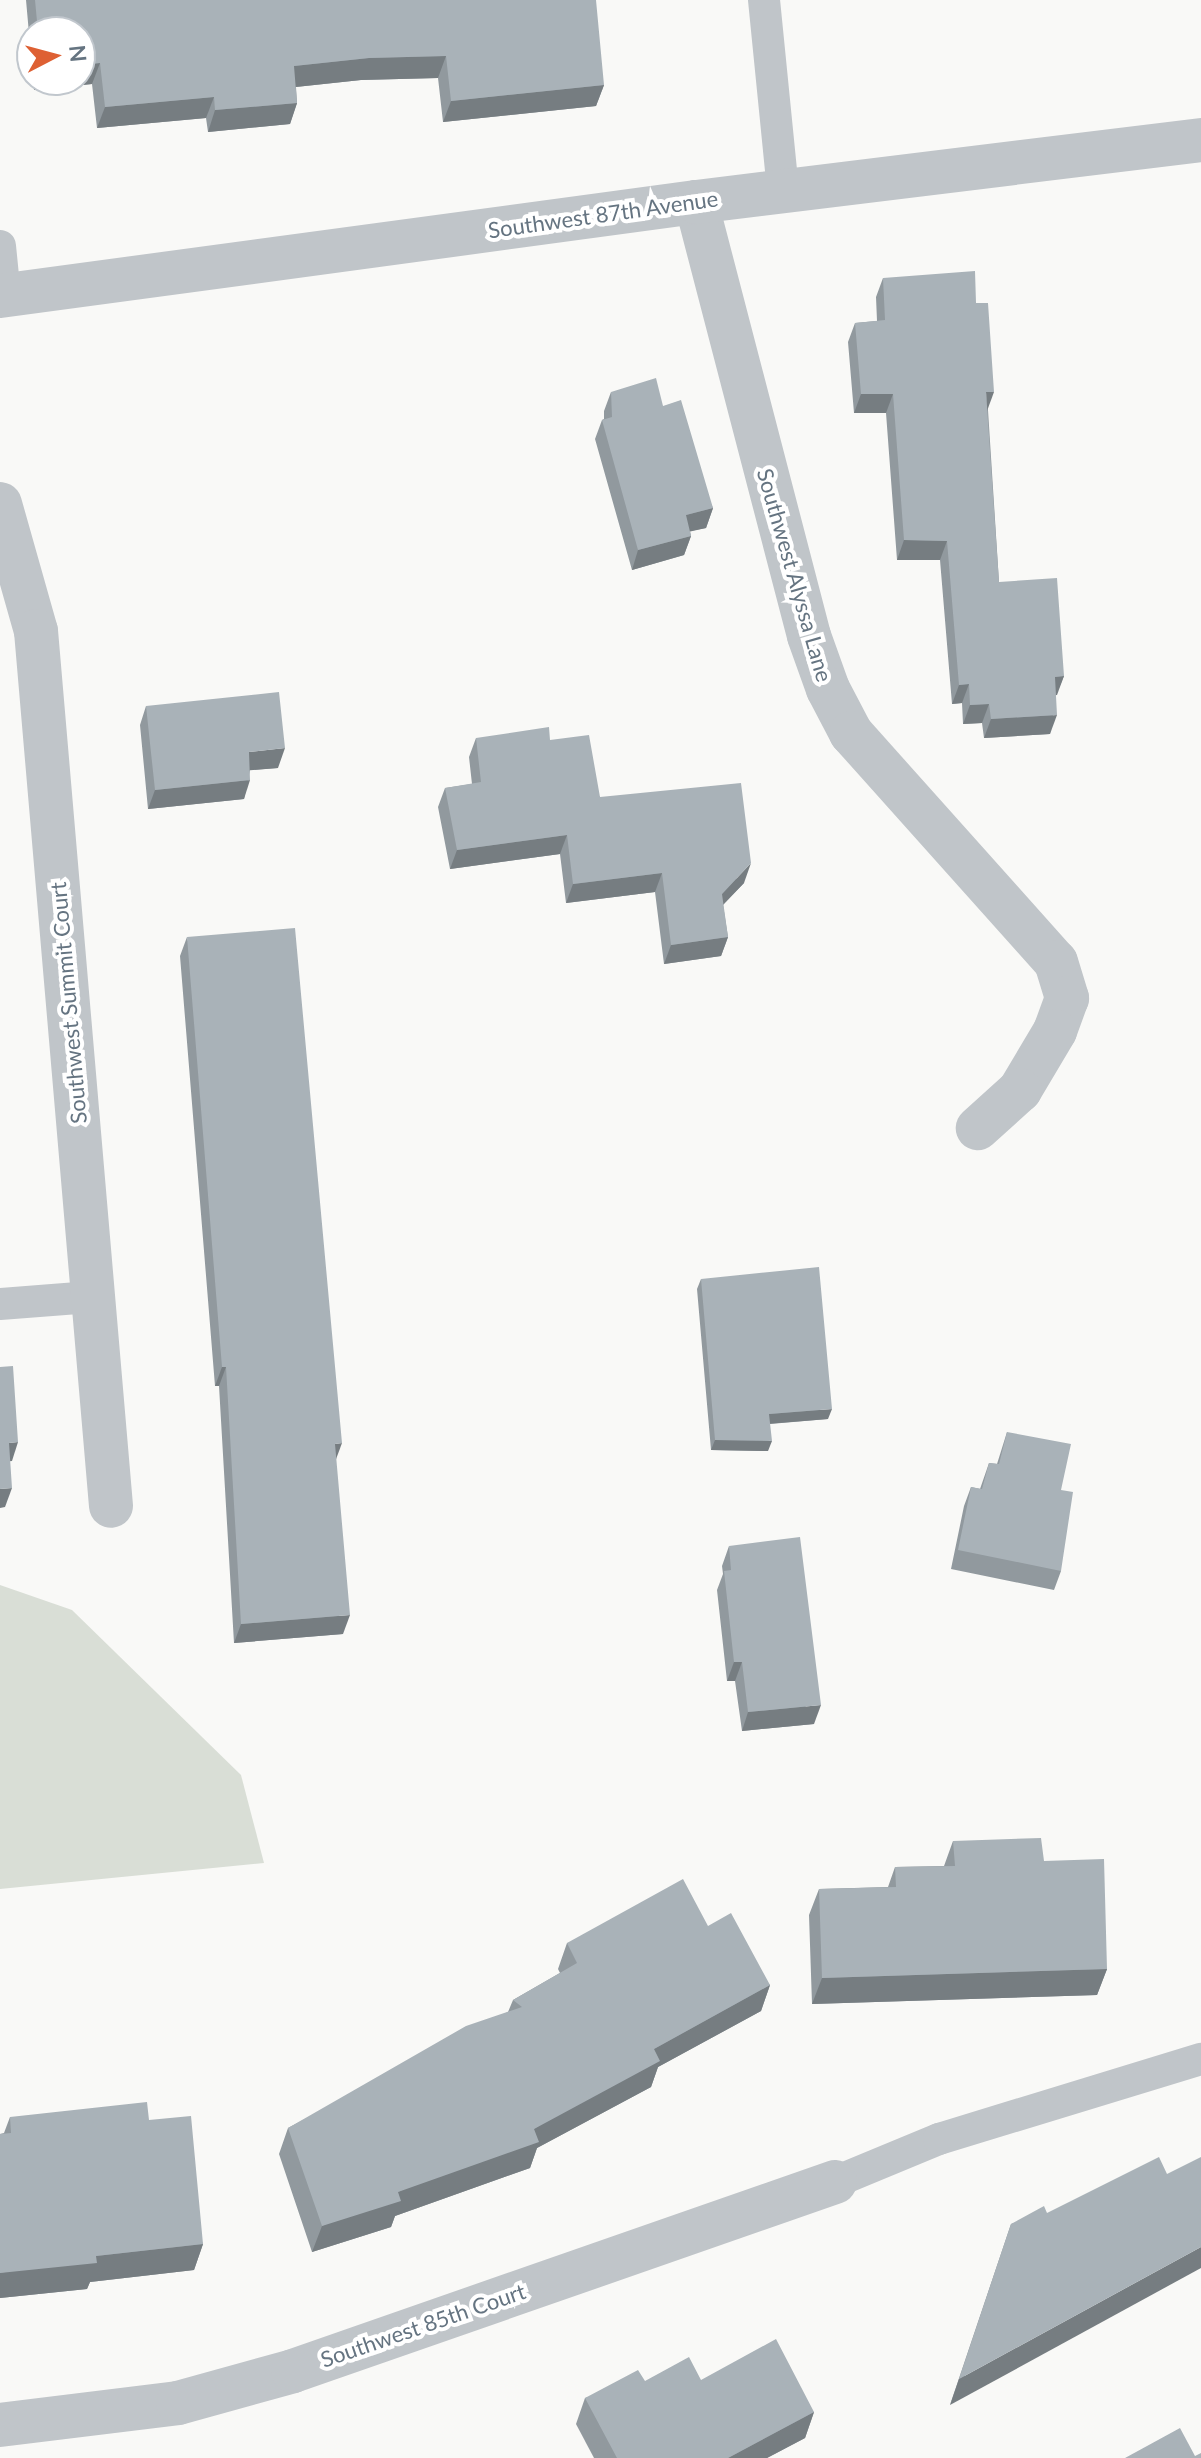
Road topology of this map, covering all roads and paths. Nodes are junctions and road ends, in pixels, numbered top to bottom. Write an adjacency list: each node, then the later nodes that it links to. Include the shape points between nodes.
1 (764, 0): 3 (lane)
2 (1201, 140): 3 (street, Southwest 87th Avenue)
3 (783, 191): 4 (street, Southwest 87th Avenue)
4 (696, 202): 6 (street, Southwest 87th Avenue); 8 (street, Southwest Alyssa Lane, via 800,606 828,689 851,733 1056,962 1067,998 1055,1031 1020,1090)
5 (0, 246): 6 (lane, Southwest 87th Avenue)
6 (2, 296)
7 (0, 504): 9 (street, Southwest Summit Court, via 36,631)
8 (978, 1128)
9 (91, 1297): 10 (lane); 11 (street, Southwest Summit Court)
10 (0, 1304)
11 (111, 1506)
12 (1201, 2059): 13 (lane, via 939,2139)
13 (835, 2182): 14 (street, Southwest 85th Court, via 293,2371 178,2403)
14 (0, 2425)

